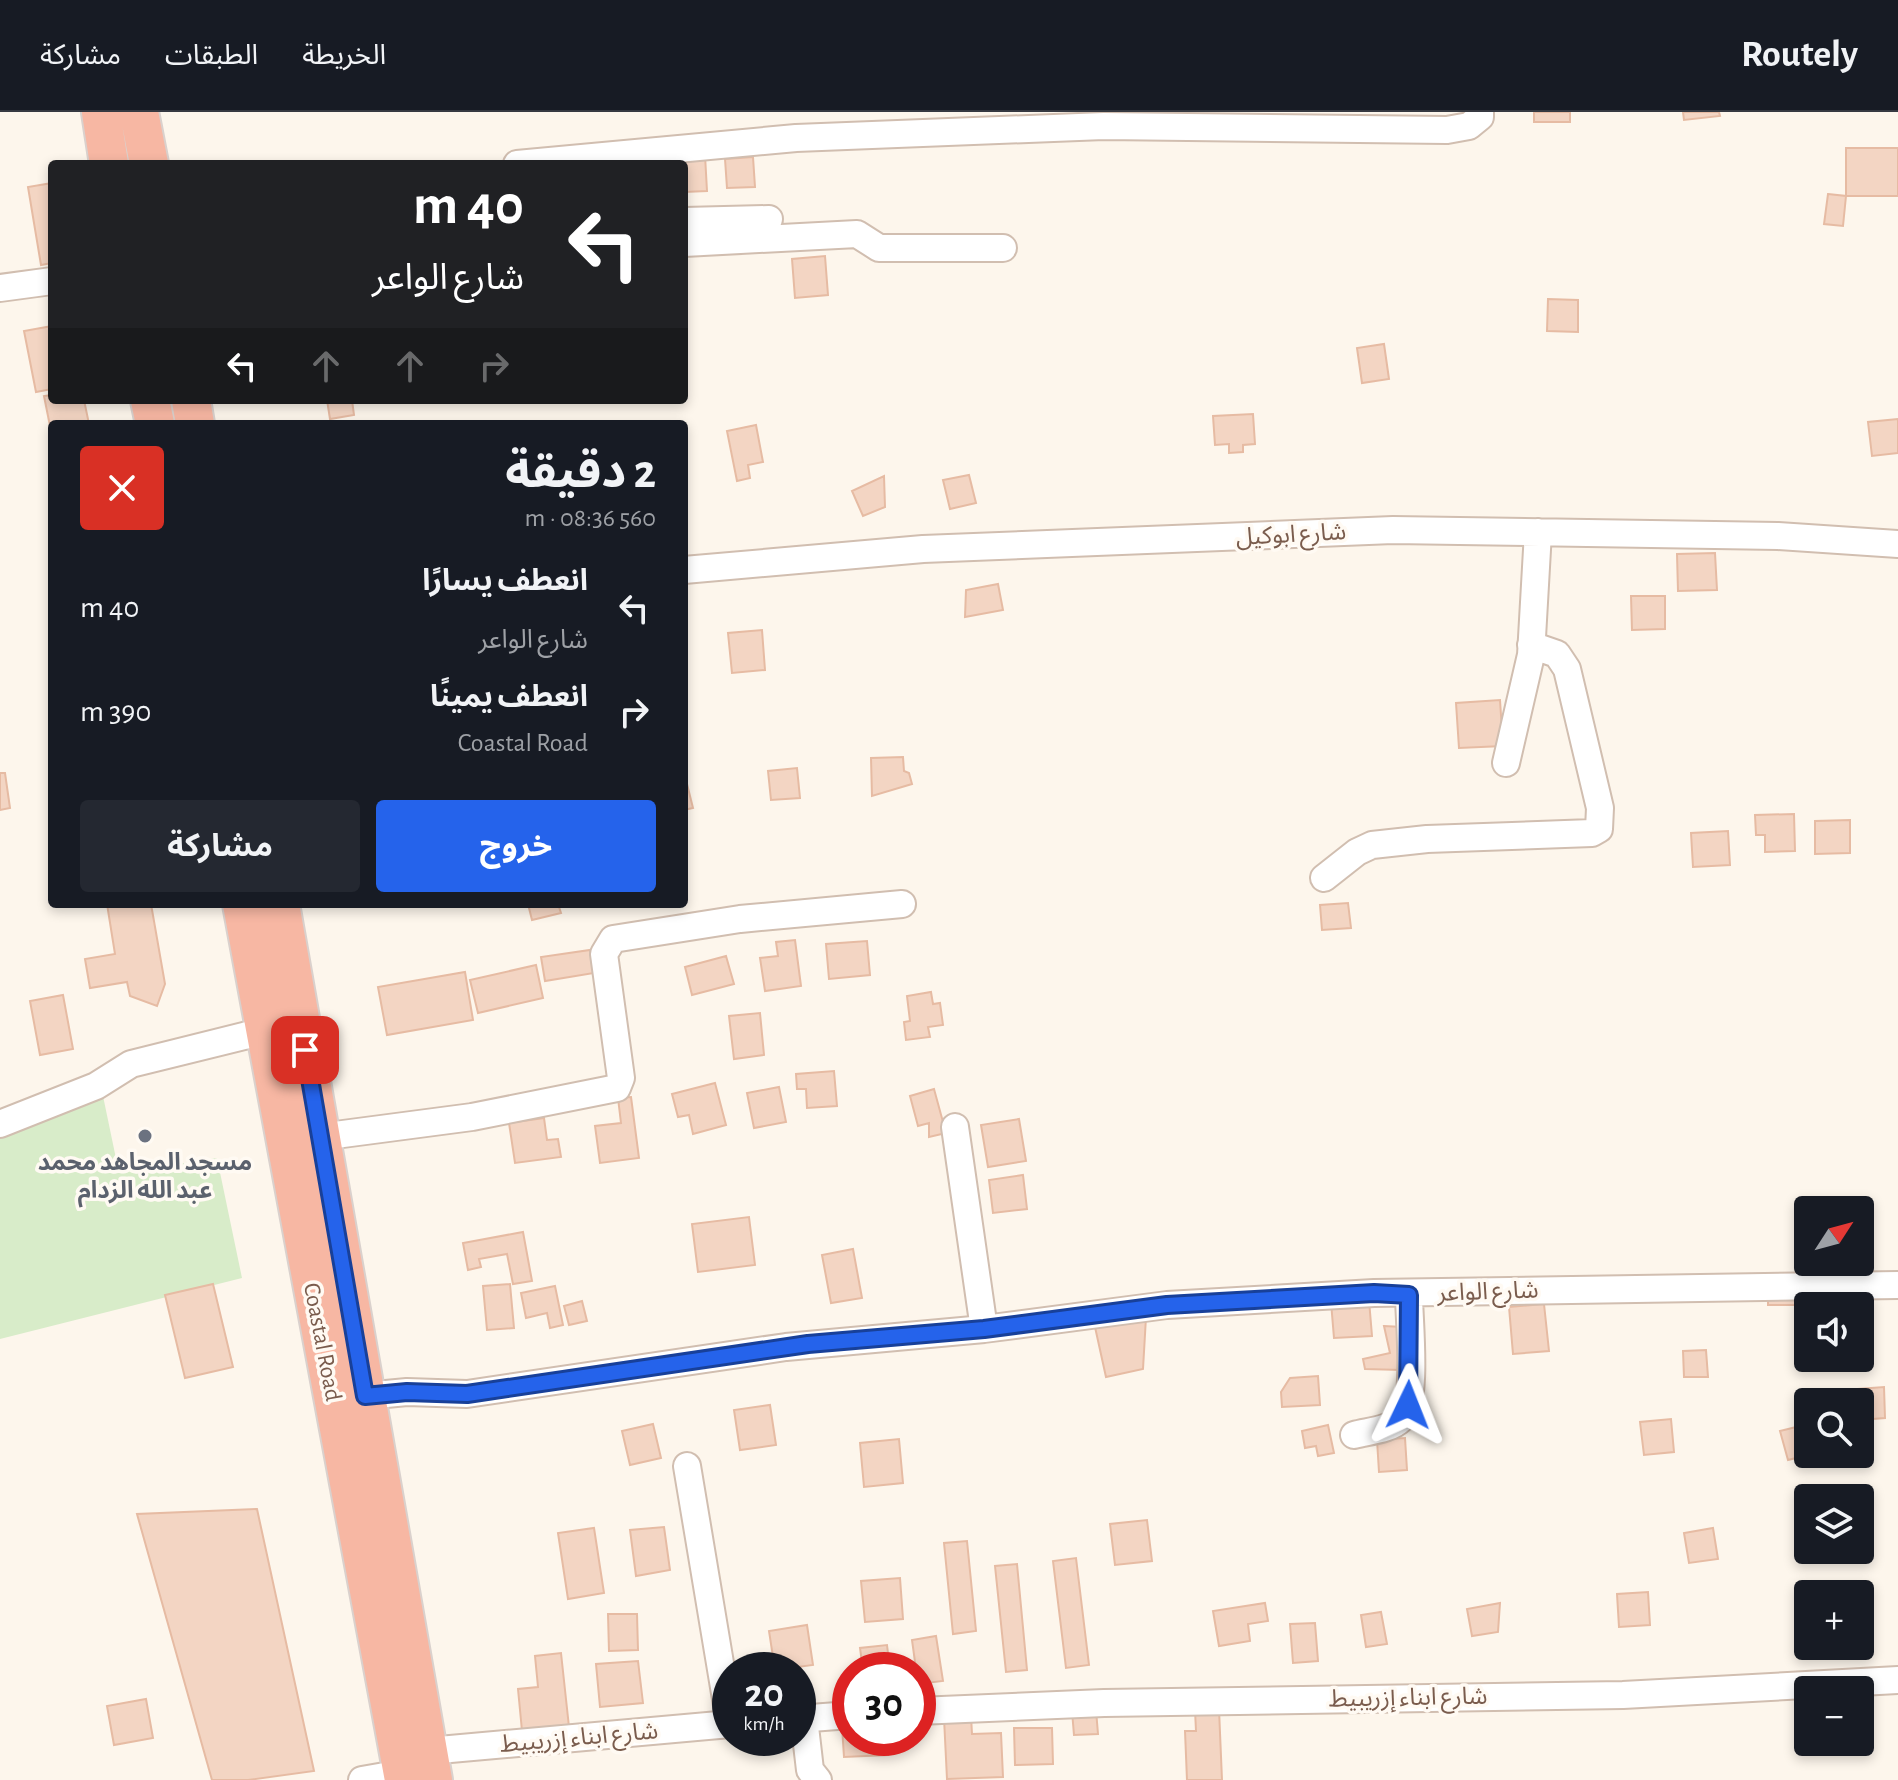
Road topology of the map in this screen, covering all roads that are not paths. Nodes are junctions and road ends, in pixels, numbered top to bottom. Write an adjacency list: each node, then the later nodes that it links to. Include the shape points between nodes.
1 (101, 112): 4 (highway)
2 (139, 112): 5 (highway)
3 (1480, 112): 6 (street, via 1469,126 1447,130 1104,126 796,138)
4 (108, 160)
5 (148, 160)
6 (560, 160)
7 (769, 219): 8 (street)
8 (688, 221)
9 (688, 243): 10 (street, via 857,234 879,248)
10 (1003, 248)
11 (48, 282): 12 (street)
12 (0, 288)
13 (1538, 532): 14 (street, شارع ابوكيل); 15 (street, شارع ابوكيل, via 1393,530 923,549); 16 (street)
14 (1898, 544)
15 (688, 570)
16 (1531, 645): 17 (street); 18 (street, via 1557,654 1567,669 1600,808 1599,829 1372,845)
17 (1506, 763)
18 (1324, 878)
19 (902, 904): 25 (street, via 740,919 613,939 604,954 621,1078 617,1088 472,1117)
20 (243, 908): 22 (highway, Coastal Road)
21 (281, 908): 25 (highway, Coastal Road)
22 (264, 1031): 23 (street, via 131,1064 96,1086); 37 (highway, Coastal Road)
23 (0, 1124)
24 (955, 1127): 28 (street)
25 (320, 1137): 29 (highway, Coastal Road)
26 (1898, 1285): 27 (street, شارع الواعر)
27 (1409, 1295): 28 (street, شارع الواعر, via 1167,1305); 30 (street, via 1405,1415 1390,1426)
28 (984, 1329): 29 (street, شارع الواعر, via 786,1347 467,1394)
29 (365, 1396): 37 (highway, Coastal Road)
30 (1354, 1435)
31 (687, 1466): 32 (street)
32 (718, 1652)
33 (1898, 1680): 34 (street, شارع ابناء إزريبيط, via 1623,1695)
34 (936, 1710)
35 (712, 1726): 37 (street, شارع ابناء إزريبيط)
36 (808, 1756): 39 (street)
37 (417, 1771): 38 (street, شارع ابناء إزريبيط)
38 (362, 1780)
39 (818, 1780)

